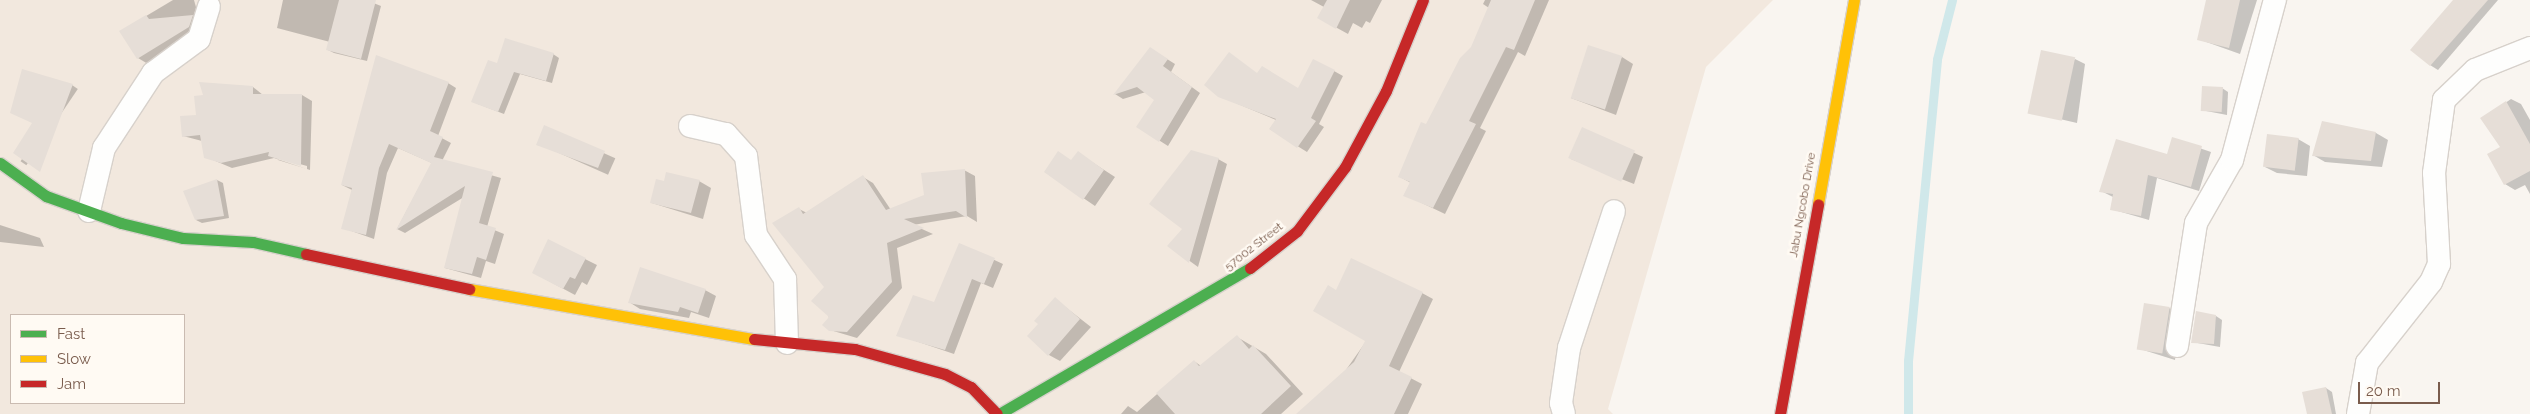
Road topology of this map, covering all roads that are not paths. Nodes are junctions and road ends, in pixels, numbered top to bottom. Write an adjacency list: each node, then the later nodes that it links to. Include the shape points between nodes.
1 (1423, 0): 12 (street, 57002 Street, via 1386,91 1349,158 1297,231 1236,279)
2 (1854, 0): 14 (street, Jabu Ngcobo Drive)
3 (2275, 0): 11 (street, via 2232,160 2196,223)
4 (208, 6): 8 (street, via 199,39 153,73 104,148)
5 (2530, 48): 15 (street, via 2475,70 2444,100 2434,173 2439,264 2431,282 2367,363)
6 (690, 126): 10 (street, via 726,134 746,156 756,235 785,279)
7 (0, 163): 8 (street, via 46,196)
8 (89, 211): 10 (street, via 183,238 253,242 411,278 713,336)
9 (1614, 211): 13 (street, via 1569,348 1561,403)
10 (788, 343): 12 (street, via 855,349 945,374 971,387)
11 (2177, 346)
12 (998, 414)
13 (1564, 414)
14 (1780, 414)
15 (2358, 414)

